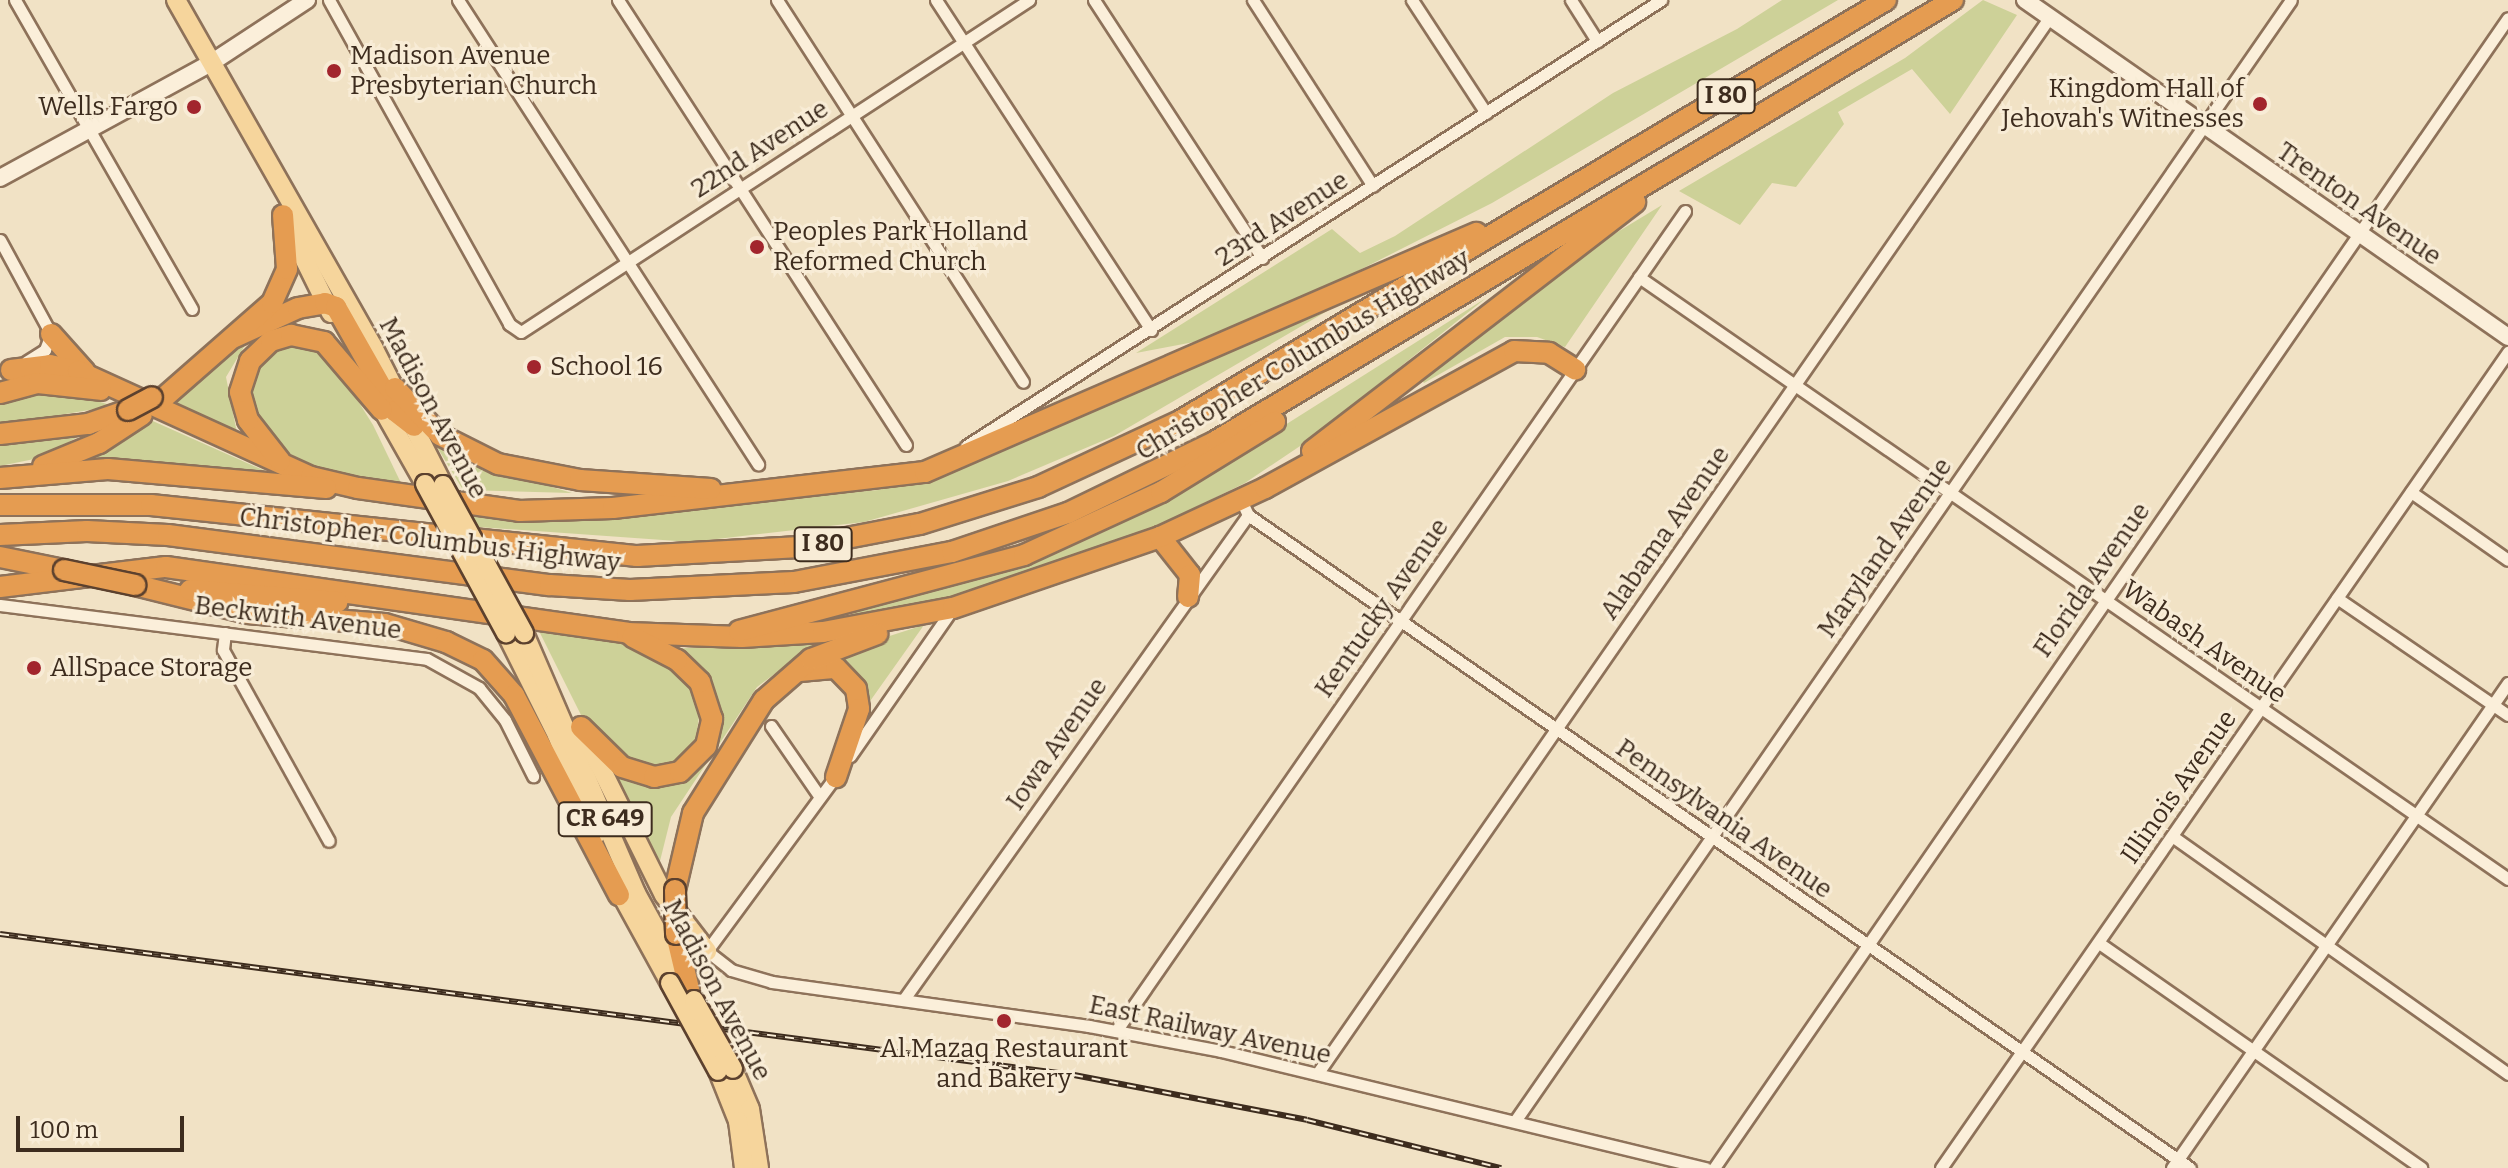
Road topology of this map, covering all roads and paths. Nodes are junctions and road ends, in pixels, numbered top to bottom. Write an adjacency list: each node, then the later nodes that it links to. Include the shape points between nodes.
1 (15, 0): 27 (street)
2 (176, 0): 22 (main road, Madison Avenue / CR 649)
3 (307, 0): 22 (street)
4 (329, 0): 39 (street, 22nd Avenue, via 514,330 521,332)
5 (458, 0): 39 (street)
6 (618, 0): 31 (street)
7 (777, 0): 24 (street)
8 (936, 0): 21 (street)
9 (1029, 0): 21 (street, 22nd Avenue)
10 (1094, 0): 37 (street)
11 (1253, 0): 30 (street)
12 (1412, 0): 23 (street)
13 (1571, 0): 20 (street)
14 (1661, 0): 20 (street, 23rd Avenue)
15 (1886, 0): 32 (highway, Christopher Columbus Highway / I 80)
16 (1953, 0): 28 (highway, Christopher Columbus Highway / I 80)
17 (2291, 0): 26 (street, Maryland Avenue)
18 (2036, 8): 26 (street, Trenton Avenue); 52 (street, Alabama Avenue)
19 (2508, 18): 35 (street, Florida Avenue)
20 (1597, 41): 23 (street, 23rd Avenue)
21 (964, 43): 24 (street, 22nd Avenue); 43 (street)
22 (211, 63): 25 (main road, Madison Avenue / CR 649); 27 (street)
23 (1486, 113): 30 (street, 23rd Avenue)
24 (853, 115): 31 (street, 22nd Avenue); 51 (street)
25 (241, 116): 34 (main road, Madison Avenue / CR 649); 53 (main road, Madison Avenue / CR 649)
26 (2205, 125): 35 (street, Trenton Avenue); 69 (street, Maryland Avenue)
27 (87, 130): 29 (street); 42 (street)
28 (1699, 152): 38 (highway, Christopher Columbus Highway / I 80); 66 (highway)
29 (0, 178)
30 (1373, 186): 37 (street, 23rd Avenue)
31 (740, 188): 39 (street, 22nd Avenue); 59 (street)
32 (1565, 192): 62 (highway); 70 (highway, Christopher Columbus Highway / I 80, via 1192,414 1108,458 999,501 881,533 760,551 637,556 151,505)
33 (1685, 211): 40 (street, Kentucky Avenue)
34 (283, 215): 41 (main road, Madison Avenue / CR 649); 45 (highway, via 288,259 280,290)
35 (2360, 233): 46 (street, Trenton Avenue); 80 (street, Florida Avenue)
36 (0, 240): 44 (street)
37 (1262, 258): 43 (street, 23rd Avenue)
38 (1517, 258): 72 (highway, Christopher Columbus Highway / I 80, via 1274,407 1142,480 992,540 874,570 752,587 630,590 536,583 168,535); 89 (highway, via 1489,289 1172,486 1102,523 991,566 780,616)
39 (627, 262): 61 (street)
40 (1639, 277): 48 (street, Kentucky Avenue); 52 (street, Wabash Avenue)
41 (325, 303): 45 (highway, via 298,308); 56 (main road, Madison Avenue / CR 649); 57 (highway, via 342,314 395,411)
42 (192, 309)
43 (1151, 330): 62 (street, 23rd Avenue)
44 (51, 334): 49 (street, via 45,350); 50 (highway)
45 (235, 337): 55 (highway)
46 (2508, 337)
47 (2508, 352): 67 (street, Illinois Avenue)
48 (1575, 369): 66 (highway, via 1549,353 1514,351); 85 (street, Kentucky Avenue)
49 (6, 373): 50 (highway, via 50,365)
50 (91, 378): 55 (highway)
51 (1023, 381)
52 (1795, 385): 69 (street, Wabash Avenue); 97 (street, Alabama Avenue)
53 (395, 388): 57 (main road, Madison Avenue / CR 649); 68 (highway, via 451,442 523,472)
54 (0, 393): 55 (highway, via 51,383)
55 (140, 404): 58 (highway, via 88,424); 60 (highway); 63 (highway, via 99,443)
56 (382, 410): 60 (highway, via 324,342 291,335 271,341 250,361 240,392 248,420); 64 (main road, Madison Avenue / CR 649)
57 (414, 426): 64 (main road, Madison Avenue / CR 649)
58 (0, 434)
59 (906, 445)
60 (283, 464): 65 (highway)
61 (758, 464)
62 (925, 472): 68 (highway)
63 (6, 477): 65 (highway, via 108,469)
64 (434, 485): 87 (main road, Madison Avenue / CR 649, bridge)
65 (358, 488): 68 (highway, via 519,511)
66 (1265, 488): 71 (highway)
67 (2411, 492): 75 (street); 79 (street, Illinois Avenue)
68 (771, 493)
69 (1950, 493): 80 (street, Wabash Avenue); 103 (street, Maryland Avenue)
70 (0, 505)
71 (1245, 507): 73 (highway); 78 (street, Iowa Avenue); 85 (street, Pennsylvania Avenue)
72 (0, 535)
73 (1160, 537): 78 (highway, via 1190,575); 83 (highway)
74 (0, 557): 76 (highway, bridge)
75 (2508, 560)
76 (135, 585): 82 (highway); 106 (highway, via 247,613 385,624 446,642 483,660 514,695)
77 (0, 587): 82 (highway, via 166,567 373,594)
78 (1188, 597): 112 (street, Iowa Avenue)
79 (2337, 598): 92 (street); 93 (street, Illinois Avenue)
80 (2105, 600): 93 (street, Wabash Avenue); 108 (street, Florida Avenue)
81 (0, 605): 86 (street, Beckwith Avenue)
82 (409, 605): 88 (highway)
83 (953, 608): 84 (highway); 99 (street)
84 (925, 615): 89 (highway, via 823,632); 90 (highway, via 823,652)
85 (1401, 621): 97 (street, Pennsylvania Avenue); 113 (street, Kentucky Avenue)
86 (225, 633): 98 (street, Beckwith Avenue, via 413,656 446,666 467,678 498,709); 104 (street, via 223,650)
87 (515, 633): 96 (main road); 106 (main road, Madison Avenue / CR 649); 111 (main road, Madison Avenue / CR 649)
88 (627, 633): 89 (highway); 96 (highway, via 677,660 700,682 712,719 706,746 672,776 645,775 622,767)
89 (724, 637)
90 (786, 678): 99 (highway, via 825,666 840,669 854,684 859,709); 111 (highway, bridge, via 753,715 703,793 681,849 675,890)
91 (2508, 683): 92 (street)
92 (2493, 705): 94 (street); 101 (street)
93 (2261, 708): 101 (street, Wabash Avenue); 102 (street, Illinois Avenue)
94 (2508, 715)
95 (771, 726): 100 (street)
96 (581, 727): 110 (main road, via 664,895)
97 (1554, 728): 103 (street, Pennsylvania Avenue); 117 (street, Alabama Avenue)
98 (533, 776)
99 (836, 777): 100 (street)
100 (820, 797): 110 (street)
101 (2416, 816): 105 (street, Wabash Avenue); 109 (street)
102 (2172, 836): 107 (street, Illinois Avenue); 109 (street)
103 (1711, 837): 108 (street, Pennsylvania Avenue); 119 (street, Maryland Avenue)
104 (329, 841)
105 (2508, 879)
106 (619, 895): 111 (main road, Madison Avenue / CR 649)
107 (2099, 943): 114 (street); 115 (street, Illinois Avenue)
108 (1867, 945): 115 (street, Pennsylvania Avenue); 124 (street, Florida Avenue)
109 (2326, 945): 114 (street); 118 (street)
110 (707, 951): 112 (street, East Railway Avenue, via 743,976)
111 (684, 991): 116 (main road, Madison Avenue / CR 649, bridge); 116 (main road, Madison Avenue / CR 649, bridge)
112 (904, 999): 113 (street, East Railway Avenue)
113 (1116, 1031): 117 (street, East Railway Avenue)
114 (2253, 1051): 120 (street); 127 (street)
115 (2023, 1052): 120 (street, Pennsylvania Avenue); 125 (street, Illinois Avenue)
116 (726, 1070): 121 (main road, Madison Avenue / CR 649); 122 (main road, Madison Avenue / CR 649, via 750,1109)
117 (1317, 1074): 119 (street, East Railway Avenue)
118 (2508, 1074)
119 (1515, 1121): 123 (street, East Railway Avenue)
120 (2175, 1164): 126 (street, Pennsylvania Avenue)
121 (744, 1168)
122 (759, 1168)
123 (1706, 1168)
124 (1714, 1168)
125 (1941, 1168)
126 (2190, 1168)
127 (2421, 1168)

